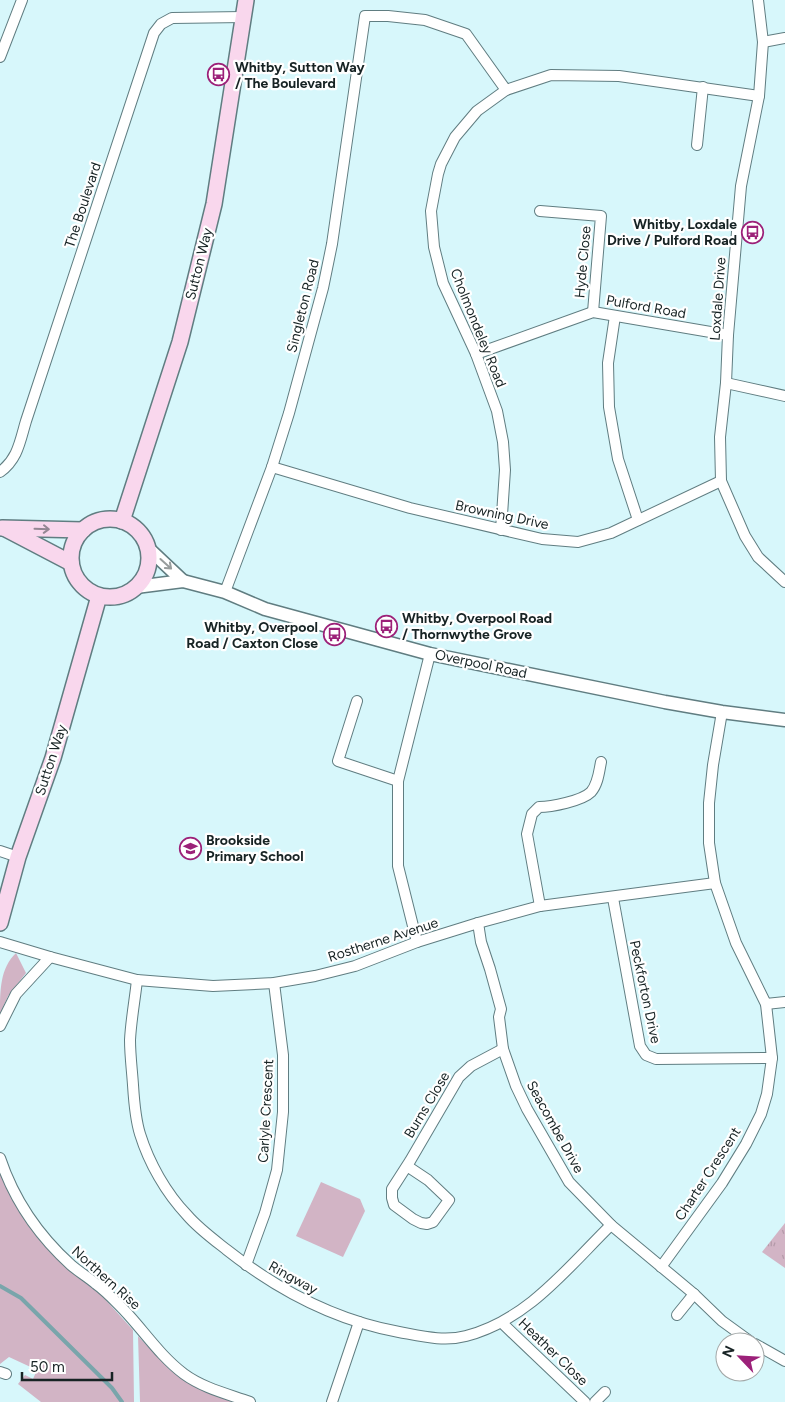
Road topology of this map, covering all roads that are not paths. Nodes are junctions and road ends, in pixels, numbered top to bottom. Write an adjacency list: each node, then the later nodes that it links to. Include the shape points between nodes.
1 (22, 0): 7 (street)
2 (246, 0): 4 (main road, Sutton Way)
3 (758, 0): 6 (street, Loxdale Drive)
4 (244, 16): 20 (street, The Boulevard, via 172,18 154,33 19,444 12,463); 23 (main road, Sutton Way, via 214,204 180,342)
5 (785, 38): 6 (street)
6 (764, 42): 10 (street, Loxdale Drive)
7 (0, 56)
8 (703, 87): 9 (street, Cholmondeley Road, via 619,76 551,75); 10 (street, Cholmondeley Road); 11 (street)
9 (506, 90): 16 (street, Cholmondeley Road, via 477,111 455,137 441,164 431,211 442,283); 19 (street, Singleton Road, via 466,34 425,20 365,16 332,244 303,364)
10 (759, 96): 15 (street, Loxdale Drive, via 741,186)
11 (697, 145)
12 (540, 210): 13 (street, Hyde Close, via 601,216)
13 (593, 312): 14 (street, Pulford Road); 16 (street, Pulford Road)
14 (615, 316): 15 (street, Pulford Road); 22 (street, via 608,363 609,407 618,459)
15 (728, 335): 17 (street, Loxdale Drive)
16 (476, 354): 26 (street, Cholmondeley Road, via 497,411 503,442 505,470)
17 (726, 383): 18 (street); 21 (street, Loxdale Drive, via 720,437)
18 (785, 396)
19 (272, 467): 26 (street, Browning Drive, via 410,508); 32 (street, Singleton Road)
20 (0, 472)
21 (721, 481): 22 (street, Browning Drive); 30 (street, Loxdale Drive, via 758,557)
22 (638, 520): 26 (street, Browning Drive, via 611,533 578,542 542,539)
23 (122, 521): 25 (main road, via 107,519); 27 (main road, via 134,527)
24 (1, 527): 25 (main road, one-way to 25); 28 (main road)
25 (82, 530): 28 (main road, via 72,549)
26 (501, 530)
27 (148, 548): 29 (street, Overpool Road, one-way to 29); 31 (main road, via 146,575)
28 (71, 563): 33 (main road, via 77,580 86,590)
29 (183, 580): 31 (street, Overpool Road); 32 (street, Overpool Road)
30 (785, 582)
31 (136, 587): 33 (main road, via 125,595)
32 (224, 592): 34 (street, Overpool Road, via 265,609)
33 (99, 596): 41 (main road, Sutton Way, via 53,758)
34 (430, 654): 36 (street, Overpool Road); 39 (street)
35 (357, 701): 39 (street, via 338,761)
36 (722, 712): 37 (street, Overpool Road); 42 (street, Charter Crescent, via 709,804 709,842)
37 (785, 720)
38 (601, 762): 44 (street, via 598,780 591,792 559,804 539,807 532,814 527,834)
39 (398, 781): 48 (street, via 398,866)
40 (0, 851): 41 (street)
41 (18, 857): 45 (main road, Sutton Way)
42 (715, 883): 43 (street, Rostherne Avenue); 53 (street, Charter Crescent, via 736,943)
43 (613, 898): 44 (street, Rostherne Avenue); 56 (street, Peckforton Drive, via 640,1046 646,1055 656,1059)
44 (540, 906): 46 (street, Rostherne Avenue)
45 (0, 923)
46 (478, 923): 48 (street, Rostherne Avenue); 55 (street, Seacombe Drive, via 500,1008)
47 (0, 942): 49 (street, Rostherne Avenue)
48 (417, 942): 51 (street, Rostherne Avenue, via 355,966)
49 (50, 957): 50 (street, Rostherne Avenue); 54 (street, via 16,994)
50 (137, 980): 51 (street, Rostherne Avenue, via 213,986); 60 (street, Ringway, via 130,1040 134,1105 140,1133 163,1183 186,1215)
51 (274, 983): 60 (street, Carlyle Crescent, via 284,1055 283,1112 277,1170)
52 (785, 1002): 53 (street)
53 (766, 1004): 56 (street, Charter Crescent)
54 (0, 1026)
55 (503, 1049): 58 (street, Burns Close, via 471,1066 459,1077); 59 (street, Seacombe Drive, via 516,1086 569,1182)
56 (772, 1058): 61 (street, Charter Crescent, via 761,1114 746,1144)
57 (0, 1158): 70 (street, Northern Rise, via 9,1183 49,1244 123,1309 151,1343 185,1375 226,1395)
58 (407, 1166): 58 (street, Burns Close, via 449,1200 433,1222 413,1220 394,1205 392,1189)
59 (612, 1225): 61 (street, Seacombe Drive); 65 (street, Ringway, via 544,1292)
60 (246, 1265): 64 (street, Ringway, via 308,1303)
61 (661, 1267): 62 (street, Seacombe Drive)
62 (694, 1294): 63 (street); 66 (street, Seacombe Drive)
63 (677, 1315)
64 (359, 1322): 65 (street, Ringway, via 442,1339 466,1336); 71 (street)
65 (502, 1323): 72 (street, Heather Close)
66 (737, 1332)
67 (765, 1350): 68 (street)
68 (785, 1361)
69 (605, 1392): 73 (street, Heather Close)
70 (250, 1402)
71 (332, 1402)
72 (585, 1402)
73 (595, 1402)

